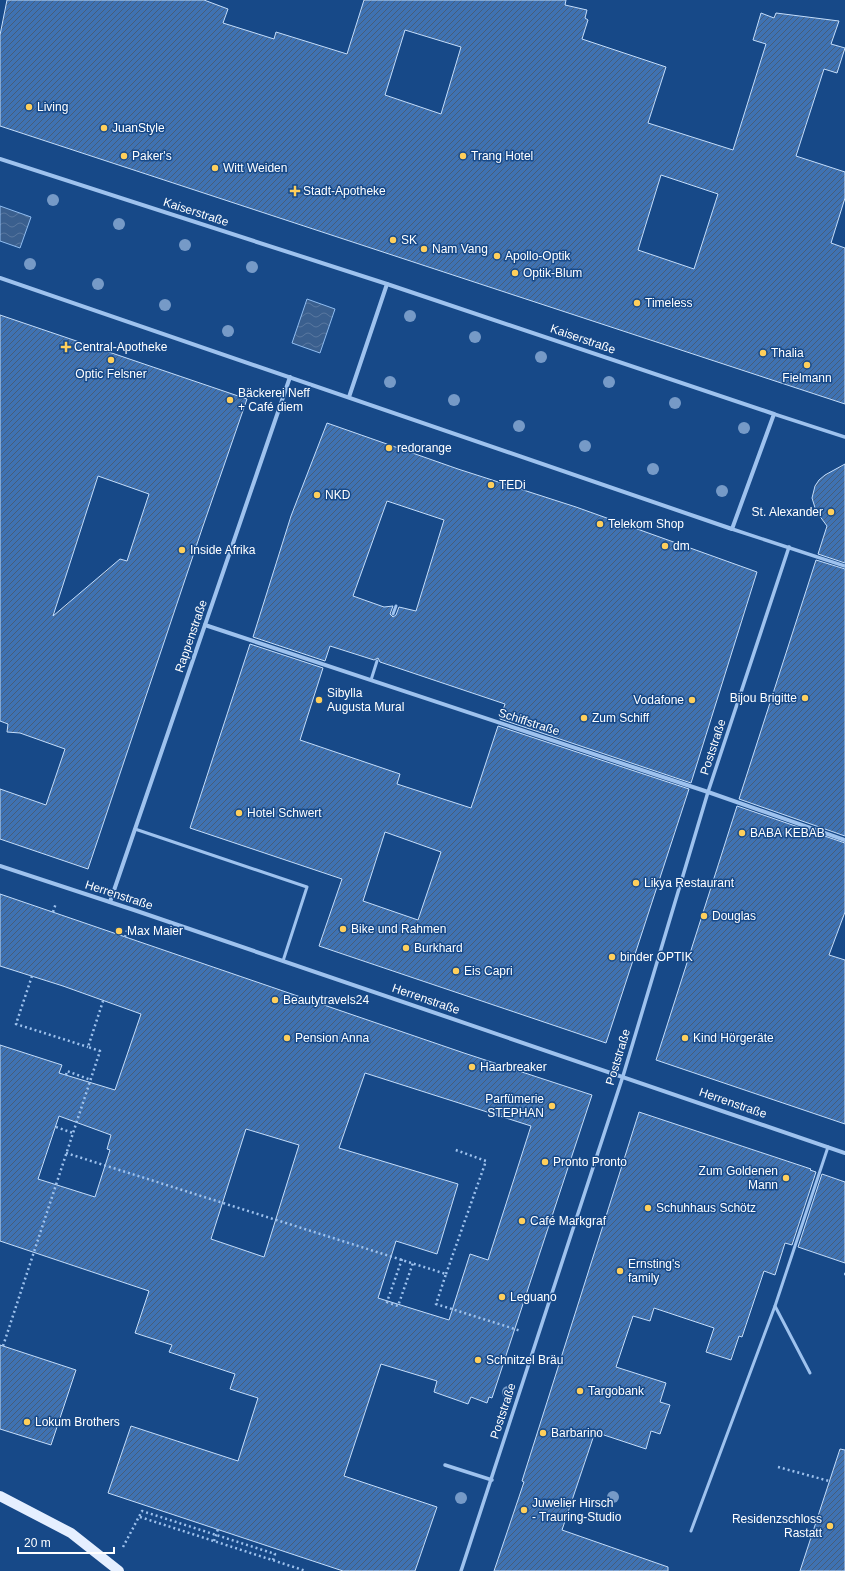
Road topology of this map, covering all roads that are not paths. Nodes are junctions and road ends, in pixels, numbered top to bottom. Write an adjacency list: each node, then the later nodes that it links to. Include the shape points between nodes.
1 (0, 159): 3 (street, Kaiserstraße)
2 (0, 278): 4 (street)
3 (387, 284): 5 (street); 6 (street, Kaiserstraße)
4 (290, 377): 5 (street); 13 (street, Rappenstraße)
5 (349, 397): 8 (street)
6 (774, 414): 7 (street, Kaiserstraße); 8 (street)
7 (845, 437)
8 (732, 528): 9 (street)
9 (788, 547): 10 (street); 16 (street, Poststraße)
10 (845, 566)
11 (396, 606): 12 (lane)
12 (393, 614)
13 (205, 625): 15 (street, Schiffstraße); 17 (street, Rappenstraße)
14 (377, 661): 15 (lane)
15 (371, 680): 16 (street, Schiffstraße)
16 (708, 792): 18 (street, Schiffstraße); 22 (street, Poststraße)
17 (135, 829): 20 (street, Rappenstraße); 21 (lane, via 307,887)
18 (845, 840)
19 (0, 866): 20 (street, Herrenstraße)
20 (110, 902): 21 (street, Herrenstraße)
21 (283, 961): 22 (street, Herrenstraße)
22 (623, 1076): 23 (street, Herrenstraße); 28 (street, Poststraße)
23 (828, 1147): 24 (street, Herrenstraße); 25 (lane)
24 (845, 1153)
25 (775, 1306): 26 (lane); 30 (lane)
26 (810, 1374)
27 (446, 1465): 28 (street)
28 (492, 1480): 32 (street, Poststraße)
29 (0, 1496): 31 (main road, via 71,1533)
30 (691, 1531)
31 (116, 1568)
32 (461, 1571)

